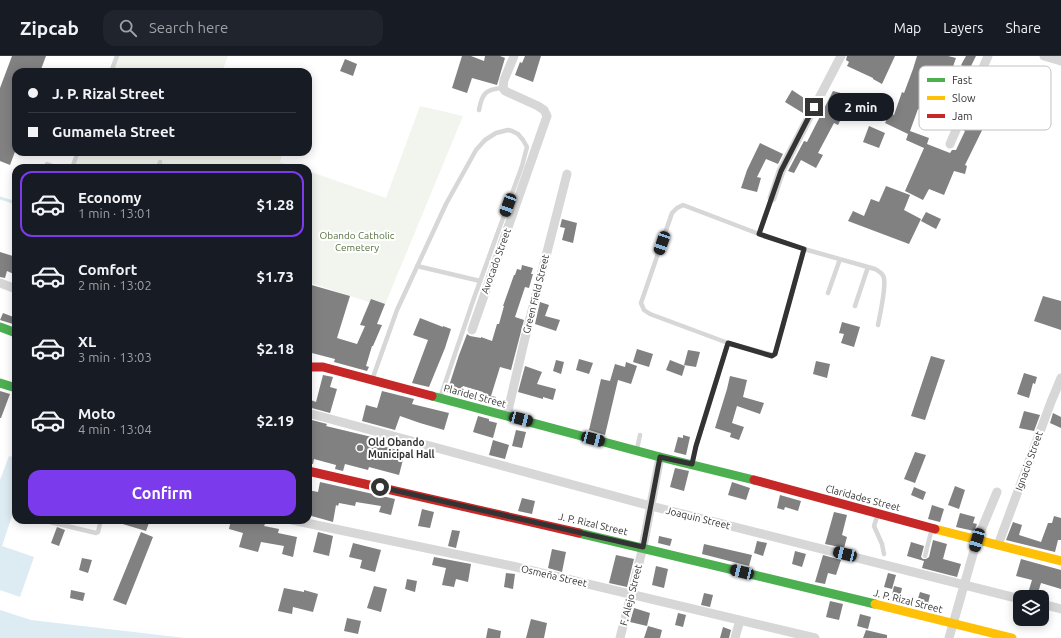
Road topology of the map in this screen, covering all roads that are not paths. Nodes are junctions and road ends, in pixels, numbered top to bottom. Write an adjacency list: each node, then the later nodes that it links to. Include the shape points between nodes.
1 (117, 56): 8 (lane)
2 (514, 56): 9 (street)
3 (841, 56): 14 (street, via 781,171)
4 (988, 56): 7 (street)
5 (1044, 56): 6 (street)
6 (1061, 62)
7 (984, 66)
8 (112, 68)
9 (503, 88): 10 (lane, via 490,89 486,92 480,101); 27 (street, Avocado Street, via 538,106 547,116)
10 (479, 110)
11 (956, 130): 12 (street)
12 (950, 144)
13 (567, 174): 37 (street, Green Field Street)
14 (772, 198): 15 (lane)
15 (759, 234): 16 (lane); 29 (lane, via 683,205 676,208 672,213 641,303 644,310 650,314)
16 (804, 249): 17 (lane); 29 (lane, via 775,354 772,356)
17 (840, 259): 19 (lane); 23 (lane)
18 (417, 266): 20 (lane); 20 (lane, via 446,204 476,150 496,133 508,130 518,134 526,147 522,166); 32 (lane, via 397,310)
19 (868, 267): 24 (lane); 25 (lane, via 878,271 884,278)
20 (480, 281): 35 (lane)
21 (0, 283): 22 (street)
22 (12, 288)
23 (828, 294)
24 (855, 306)
25 (878, 325)
26 (0, 327): 28 (street)
27 (472, 330)
28 (12, 332)
29 (728, 343): 41 (lane)
30 (312, 367): 32 (street, Plaridel Street, via 324,367)
31 (1061, 378): 51 (street, Ignacio Street)
32 (372, 380): 35 (street, Plaridel Street)
33 (0, 383): 34 (street)
34 (12, 387)
35 (440, 398): 37 (street, Plaridel Street)
36 (312, 414): 44 (street, Joaquin Street)
37 (507, 415): 39 (street, Plaridel Street)
38 (640, 435): 39 (lane)
39 (636, 451): 40 (street, Plaridel Street)
40 (660, 457): 41 (street, Claridades Street); 44 (street, F. Alejo Street)
41 (692, 464): 45 (street, Claridades Street)
42 (312, 472): 52 (street, J. P. Rizal Street)
43 (997, 492): 50 (street)
44 (651, 506): 52 (street, F. Alejo Street); 56 (street, Joaquin Street)
45 (878, 514): 49 (street, Claridades Street); 53 (lane, via 874,526)
46 (59, 524): 47 (lane, via 96,533)
47 (100, 524)
48 (311, 524): 57 (street, Osmeña Street)
49 (932, 528): 50 (street, Claridades Street); 54 (lane)
50 (977, 540): 51 (street, Claridades Street); 56 (street)
51 (998, 545): 55 (street, Claridades Street)
52 (643, 547): 57 (street, F. Alejo Street); 62 (street, J. P. Rizal Street)
53 (884, 554)
54 (924, 556)
55 (1060, 559)
56 (964, 584): 58 (street, Joaquin Street); 62 (street)
57 (631, 594): 61 (street, Osmeña Street); 63 (street, F. Alejo Street)
58 (1013, 597)
59 (1049, 606): 60 (street)
60 (1061, 609)
61 (740, 620): 64 (street); 65 (street, Osmeña Street)
62 (953, 624): 66 (street); 67 (street, J. P. Rizal Street)
63 (620, 638)
64 (735, 638)
65 (815, 638)
66 (949, 638)
67 (1012, 638)

